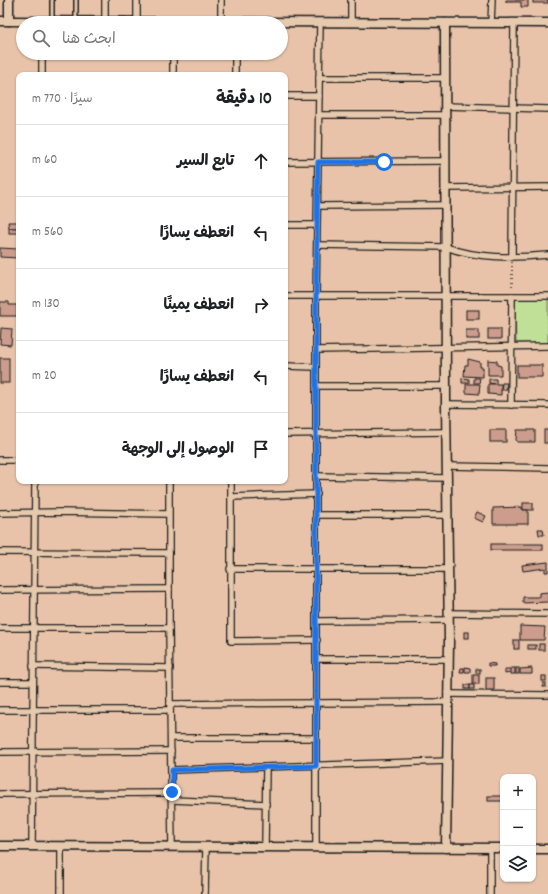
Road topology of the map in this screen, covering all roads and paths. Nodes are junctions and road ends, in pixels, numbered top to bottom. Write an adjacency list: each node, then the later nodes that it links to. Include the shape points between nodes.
1 (9, 0): 15 (street)
2 (52, 0): 9 (lane)
3 (76, 0): 10 (lane)
4 (105, 0): 11 (street)
5 (137, 0): 12 (street)
6 (221, 0): 13 (street)
7 (351, 0): 19 (street)
8 (492, 0): 21 (street)
9 (52, 16)
10 (76, 16)
11 (105, 16)
12 (137, 16)
13 (221, 16)
14 (0, 21): 15 (street)
15 (9, 21): 16 (street)
16 (16, 21)
17 (288, 22): 18 (street)
18 (320, 22): 19 (street); 30 (street)
19 (351, 23): 20 (street)
20 (445, 23): 21 (street); 31 (street)
21 (491, 23): 22 (street)
22 (514, 23): 23 (street); 35 (street)
23 (548, 23)
24 (42, 60): 27 (street)
25 (173, 60): 28 (street)
26 (235, 60): 29 (street)
27 (42, 72)
28 (173, 72)
29 (235, 72)
30 (319, 78): 31 (street); 33 (street)
31 (445, 78): 34 (street)
32 (288, 96): 33 (street)
33 (319, 96): 37 (street)
34 (445, 106): 35 (street, via 491,106); 38 (street)
35 (513, 109): 36 (street); 44 (street)
36 (548, 109)
37 (319, 115): 38 (street); 41 (street)
38 (445, 115): 39 (street)
39 (445, 161): 41 (street); 43 (street)
40 (288, 162): 41 (street)
41 (318, 162): 46 (street)
42 (548, 187): 44 (street)
43 (445, 188): 44 (street); 45 (street)
44 (513, 188): 52 (street)
45 (446, 205): 46 (street); 50 (street)
46 (318, 206): 48 (street)
47 (288, 225): 48 (street)
48 (317, 225): 49 (street)
49 (317, 245): 50 (street); 54 (street)
50 (446, 247): 52 (street, via 475,255); 55 (street)
51 (548, 255): 52 (street)
52 (512, 256): 56 (path)
53 (288, 296): 54 (street)
54 (316, 296): 55 (street); 61 (street)
55 (446, 296): 56 (street); 60 (street)
56 (512, 296): 57 (street); 59 (street)
57 (548, 296)
58 (548, 346): 59 (street)
59 (512, 347): 60 (street); 67 (street)
60 (446, 349): 61 (street); 65 (street)
61 (316, 350): 63 (street)
62 (288, 366): 63 (street)
63 (316, 367): 64 (street)
64 (316, 386): 65 (street); 71 (street)
65 (446, 386): 66 (street)
66 (446, 404): 67 (street); 69 (street)
67 (512, 405): 68 (street)
68 (548, 405)
69 (446, 432): 71 (street); 74 (street)
70 (288, 434): 71 (street)
71 (316, 434): 76 (street)
72 (0, 460): 73 (street)
73 (16, 460)
74 (447, 466): 75 (street); 77 (street)
75 (548, 468)
76 (316, 476): 77 (street); 81 (street)
77 (447, 478): 87 (street)
78 (35, 484): 83 (street)
79 (169, 484): 85 (street)
80 (231, 484): 82 (street)
81 (317, 494): 82 (street); 86 (street)
82 (231, 497): 91 (street)
83 (34, 513): 84 (street); 85 (street); 89 (street)
84 (0, 514)
85 (168, 514): 90 (street)
86 (316, 515): 87 (street); 92 (street)
87 (448, 515): 93 (street)
88 (0, 552): 89 (street)
89 (34, 552): 90 (street); 96 (street)
90 (169, 553): 94 (street)
91 (230, 569): 92 (street); 103 (street, via 231,641)
92 (316, 569): 93 (street); 99 (street)
93 (448, 569): 98 (street)
94 (169, 589): 96 (street); 102 (street)
95 (0, 590): 96 (street)
96 (33, 590): 101 (street)
97 (548, 614): 98 (street)
98 (448, 617): 99 (street); 105 (street)
99 (317, 621): 103 (street)
100 (0, 628): 101 (street)
101 (32, 628): 102 (street); 106 (street)
102 (169, 628): 107 (street)
103 (317, 640): 104 (street)
104 (317, 659): 105 (street); 112 (street)
105 (448, 659): 111 (street)
106 (33, 666): 107 (street); 109 (street)
107 (170, 668): 113 (street)
108 (0, 682): 109 (street)
109 (33, 682): 115 (street)
110 (548, 695): 111 (street)
111 (448, 698): 112 (street); 121 (street)
112 (317, 704): 113 (street); 117 (street)
113 (170, 707): 115 (street); 116 (street)
114 (0, 710): 115 (street)
115 (33, 710): 120 (street)
116 (171, 738): 117 (street); 118 (street)
117 (316, 738): 122 (street)
118 (171, 751): 120 (street); 124 (street)
119 (0, 752): 120 (street)
120 (32, 752): 127 (street)
121 (448, 761): 122 (street); 137 (street)
122 (316, 766): 123 (street); 136 (street)
123 (266, 767): 124 (street); 129 (street)
124 (172, 770): 125 (street)
125 (172, 792): 127 (street); 128 (street)
126 (0, 794): 127 (street)
127 (32, 794): 131 (street)
128 (172, 800): 129 (street); 133 (street)
129 (266, 804): 135 (street)
130 (0, 846): 131 (street)
131 (32, 846): 132 (street)
132 (61, 846): 133 (street); 142 (street)
133 (172, 847): 134 (street)
134 (206, 847): 135 (street); 143 (street)
135 (265, 847): 136 (street)
136 (316, 848): 137 (street)
137 (446, 848): 138 (street)
138 (490, 848): 139 (street); 144 (street)
139 (500, 848)
140 (536, 849): 141 (street)
141 (548, 849)
142 (61, 894)
143 (205, 894)
144 (490, 894)

